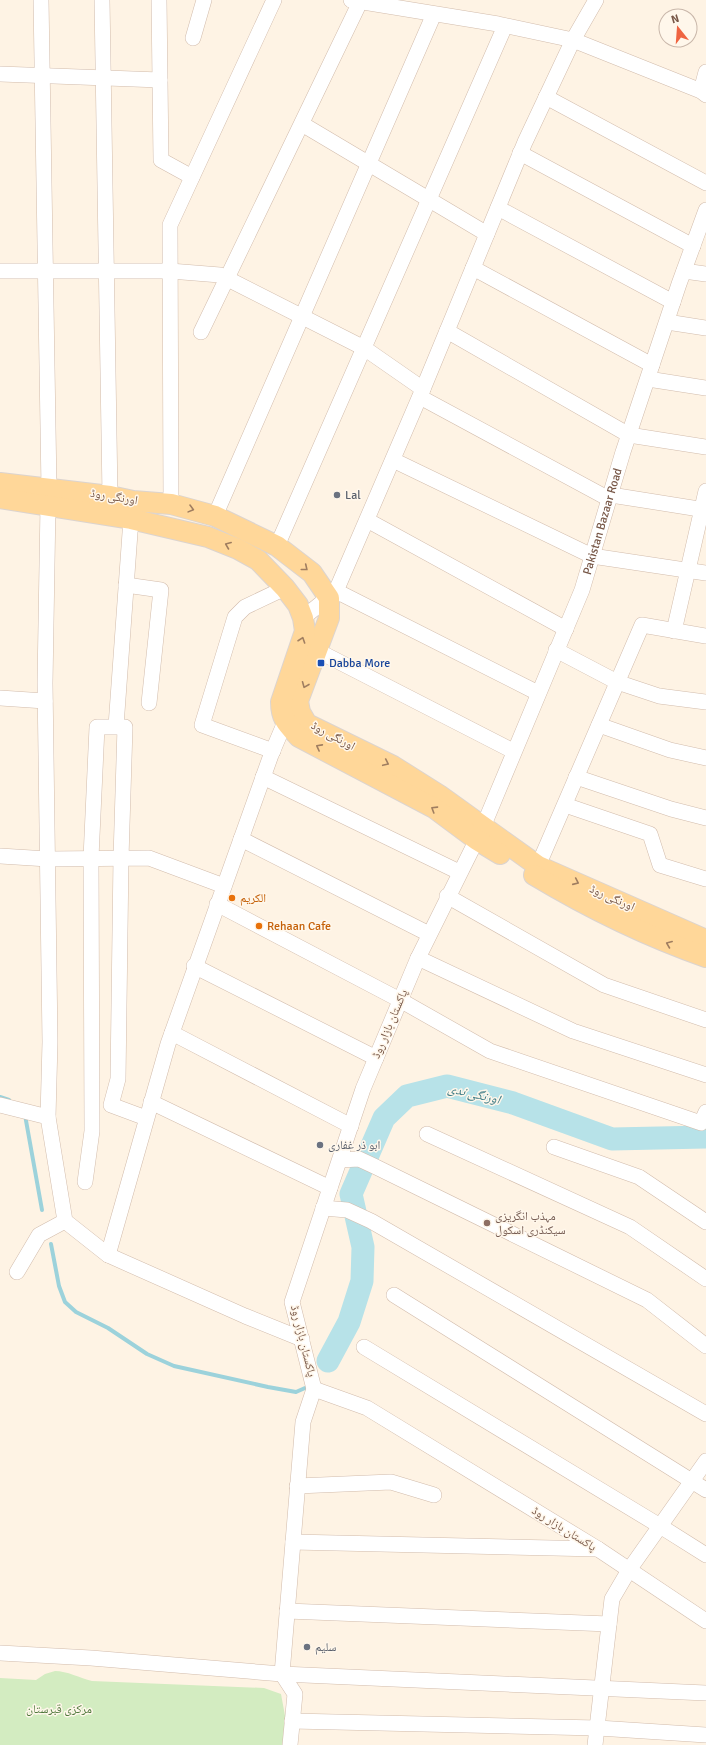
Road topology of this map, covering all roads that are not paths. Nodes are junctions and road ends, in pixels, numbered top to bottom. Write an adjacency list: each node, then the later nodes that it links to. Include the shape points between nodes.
1 (41, 0): 14 (street)
2 (102, 0): 15 (street)
3 (159, 0): 16 (street)
4 (204, 0): 10 (street)
5 (274, 0): 22 (street)
6 (596, 0): 11 (street)
7 (355, 1): 8 (street); 19 (street)
8 (429, 9): 9 (street); 21 (street)
9 (505, 26): 11 (street); 24 (street)
10 (193, 38)
11 (573, 40): 17 (street); 18 (street)
12 (706, 72): 17 (street)
13 (0, 74): 14 (street)
14 (42, 76): 15 (street); 31 (street)
15 (103, 78): 16 (street); 34 (street)
16 (160, 80): 22 (street, via 161,160)
17 (704, 93)
18 (546, 97): 20 (street); 23 (street)
19 (302, 124): 21 (street); 36 (street)
20 (520, 153): 25 (street); 28 (street)
21 (369, 164): 24 (street); 38 (street)
22 (192, 177): 32 (street, via 170,225)
23 (706, 183)
24 (429, 199): 27 (street); 43 (street)
25 (498, 208): 27 (street); 37 (street)
26 (705, 213): 28 (street, Pakistan Bazaar Road)
27 (487, 234): 29 (street)
28 (693, 246): 33 (street, Pakistan Bazaar Road)
29 (473, 268): 41 (street); 44 (street)
30 (0, 271): 31 (street)
31 (46, 271): 34 (street); 53 (street)
32 (170, 271): 34 (street); 36 (street, via 220,275); 57 (street)
33 (684, 271): 35 (street); 37 (street, Pakistan Bazaar Road)
34 (106, 272): 54 (street)
35 (706, 274)
36 (227, 279): 38 (street); 42 (street)
37 (673, 302): 39 (street, Pakistan Bazaar Road)
38 (302, 318): 43 (street); 59 (street)
39 (667, 322): 40 (street); 44 (street, Pakistan Bazaar Road)
40 (706, 328)
41 (447, 331): 47 (street); 48 (street)
42 (201, 332)
43 (364, 348): 47 (street); 62 (street)
44 (652, 365): 45 (street, Pakistan Bazaar Road)
45 (648, 380): 46 (street); 48 (street, Pakistan Bazaar Road)
46 (706, 388)
47 (421, 393): 50 (street); 55 (street)
48 (629, 435): 49 (street); 55 (street, Pakistan Bazaar Road)
49 (706, 447)
50 (392, 460): 61 (street); 63 (street)
51 (0, 483): 53 (main road, اورنگی روڈ)
52 (706, 491): 58 (street)
53 (48, 496): 54 (main road, اورنگی روڈ); 56 (main road, اورنگی روڈ); 60 (main road, اورنگی روڈ); 78 (street)
54 (110, 496): 57 (main road, اورنگی روڈ)
55 (610, 497): 58 (street); 63 (street, Pakistan Bazaar Road)
56 (0, 498)
57 (171, 504): 59 (main road, اورنگی روڈ, one-way to 59)
58 (704, 510): 64 (street)
59 (215, 516): 62 (main road, اورنگی روڈ)
60 (131, 519): 66 (street); 67 (main road, اورنگی روڈ, one-way to 60, via 258,560 238,549 208,537)
61 (367, 520): 68 (street); 70 (street)
62 (277, 546): 68 (main road, اورنگی روڈ, one-way to 68, via 312,573)
63 (592, 556): 64 (street); 70 (street, Pakistan Bazaar Road)
64 (688, 571): 65 (street); 71 (street)
65 (706, 573)
66 (126, 585): 80 (street, via 161,590); 84 (street)
67 (286, 588): 69 (main road, اورنگی روڈ, via 298,605); 85 (street, via 246,607 235,617 202,725)
68 (333, 595): 69 (street); 74 (main road, via 329,618); 76 (street)
69 (303, 618): 82 (main road, اورنگی روڈ, one-way to 69, via 281,713 281,702 305,631)
70 (566, 629): 73 (street, Pakistan Bazaar Road)
71 (674, 631): 72 (street); 75 (street, via 642,626)
72 (706, 636)
73 (556, 650): 75 (street); 76 (street, Pakistan Bazaar Road)
74 (318, 651): 81 (main road, one-way to 81, via 298,701); 86 (street)
75 (617, 682): 79 (street, via 659,696); 83 (street)
76 (538, 694): 86 (street, Pakistan Bazaar Road)
77 (0, 698): 78 (street)
78 (45, 701): 97 (street)
79 (706, 702)
80 (149, 703)
81 (299, 707): 82 (street); 92 (main road, اورنگی روڈ, one-way to 92, via 307,724 393,766 439,795)
82 (285, 722): 85 (street); 92 (main road, اورنگی روڈ, one-way to 82, via 299,736)
83 (599, 725): 87 (street, via 670,750); 89 (street)
84 (116, 726): 95 (street, via 97,727); 96 (street, via 125,727)
85 (273, 751): 88 (street)
86 (513, 751): 92 (street, Pakistan Bazaar Road)
87 (706, 758)
88 (263, 777): 93 (street); 99 (street)
89 (576, 778): 90 (street); 91 (street)
90 (564, 805): 98 (street); 100 (street, via 650,834 660,865)
91 (706, 818)
92 (480, 833): 98 (main road, اورنگی روڈ); 99 (street, پاکستان بازار روڈ); 106 (main road, اورنگی روڈ, one-way to 92, via 670,944 578,902)
93 (241, 839): 101 (street); 104 (street)
94 (0, 856): 97 (street)
95 (91, 858): 96 (street); 97 (street); 123 (street, via 92,1131)
96 (121, 858): 101 (street, via 149,858); 118 (street, via 118,1079 111,1105)
97 (48, 859): 117 (street)
98 (538, 866): 105 (main road, اورنگی روڈ, one-way to 105)
99 (460, 872): 102 (street, پاکستان بازار روڈ)
100 (706, 879)
101 (224, 886): 103 (street)
102 (448, 896): 104 (street, پاکستان بازار روڈ); 110 (street, via 604,985)
103 (217, 904): 108 (street); 109 (street)
104 (429, 934): 107 (street, پاکستان بازار روڈ)
105 (706, 940)
106 (706, 957)
107 (418, 958): 109 (street, پاکستان بازار روڈ); 113 (street, via 573,1031)
108 (194, 966): 111 (street); 112 (street)
109 (400, 1000): 112 (street, پاکستان بازار روڈ); 116 (street, via 490,1051 701,1122)
110 (706, 1020)
111 (172, 1033): 114 (street); 119 (street)
112 (376, 1058): 119 (street, پاکستان بازار روڈ)
113 (706, 1075)
114 (151, 1102): 118 (street); 124 (street)
115 (0, 1105): 117 (street)
116 (706, 1112)
117 (48, 1117): 126 (street)
118 (146, 1118): 128 (street)
119 (351, 1126): 122 (street, پاکستان بازار روڈ)
120 (427, 1134): 130 (street, via 630,1227)
121 (554, 1147): 127 (street, via 639,1177)
122 (340, 1160): 124 (street, پاکستان بازار روڈ); 133 (street, via 359,1159 647,1300)
123 (85, 1182)
124 (330, 1188): 125 (street, پاکستان بازار روڈ)
125 (323, 1208): 132 (street, پاکستان بازار روڈ, via 292,1302); 136 (street, via 347,1210 371,1220)
126 (65, 1221): 128 (street); 129 (street, via 39,1235)
127 (706, 1222)
128 (108, 1255): 132 (street)
129 (17, 1272)
130 (706, 1279)
131 (394, 1295): 138 (street)
132 (302, 1339): 135 (street, پاکستان بازار روڈ)
133 (706, 1346)
134 (364, 1347): 142 (street)
135 (314, 1389): 139 (street, via 303,1422); 144 (street, پاکستان بازار روڈ, via 367,1408)
136 (706, 1414)
137 (706, 1460): 138 (street)
138 (692, 1480): 140 (street); 142 (street)
139 (297, 1486): 141 (street, via 391,1482); 143 (street)
140 (706, 1490)
141 (434, 1495)
142 (660, 1526): 145 (street); 146 (street)
143 (293, 1542): 144 (street); 147 (street)
144 (598, 1549): 146 (street, پاکستان بازار روڈ)
145 (706, 1555)
146 (629, 1570): 148 (street, پاکستان بازار روڈ); 149 (street, via 612,1599)
147 (287, 1611): 149 (street); 151 (street)
148 (706, 1622)
149 (609, 1624): 152 (street)
150 (0, 1653): 151 (street)
151 (282, 1674): 152 (street); 154 (street, via 295,1694)
152 (602, 1688): 153 (street); 155 (street)
153 (706, 1693)
154 (292, 1721): 155 (street); 157 (street)
155 (598, 1728): 156 (street); 158 (street)
156 (706, 1736)
157 (290, 1745)
158 (595, 1745)

